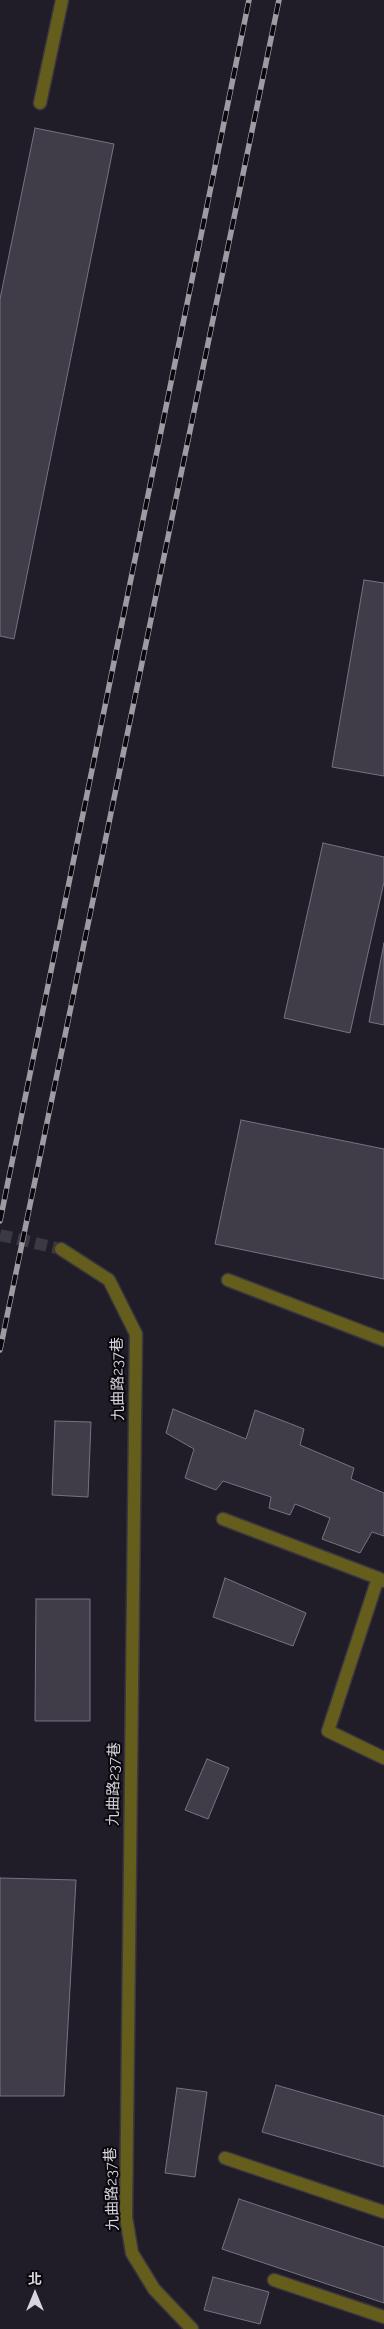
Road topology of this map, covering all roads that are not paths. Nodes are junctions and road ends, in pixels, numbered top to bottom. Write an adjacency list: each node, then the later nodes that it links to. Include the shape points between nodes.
1 (62, 0): 2 (street)
2 (40, 103)
3 (61, 1249): 13 (street, 九曲路237巷, via 110,1280 136,1334 126,2217 132,2253 154,2289)
4 (228, 1280): 5 (street)
5 (384, 1340)
6 (223, 1519): 7 (street)
7 (381, 1580): 8 (street, via 328,1731)
8 (384, 1758)
9 (225, 2158): 10 (street)
10 (384, 2212)
11 (274, 2280): 12 (street)
12 (384, 2317)
13 (192, 2329)

